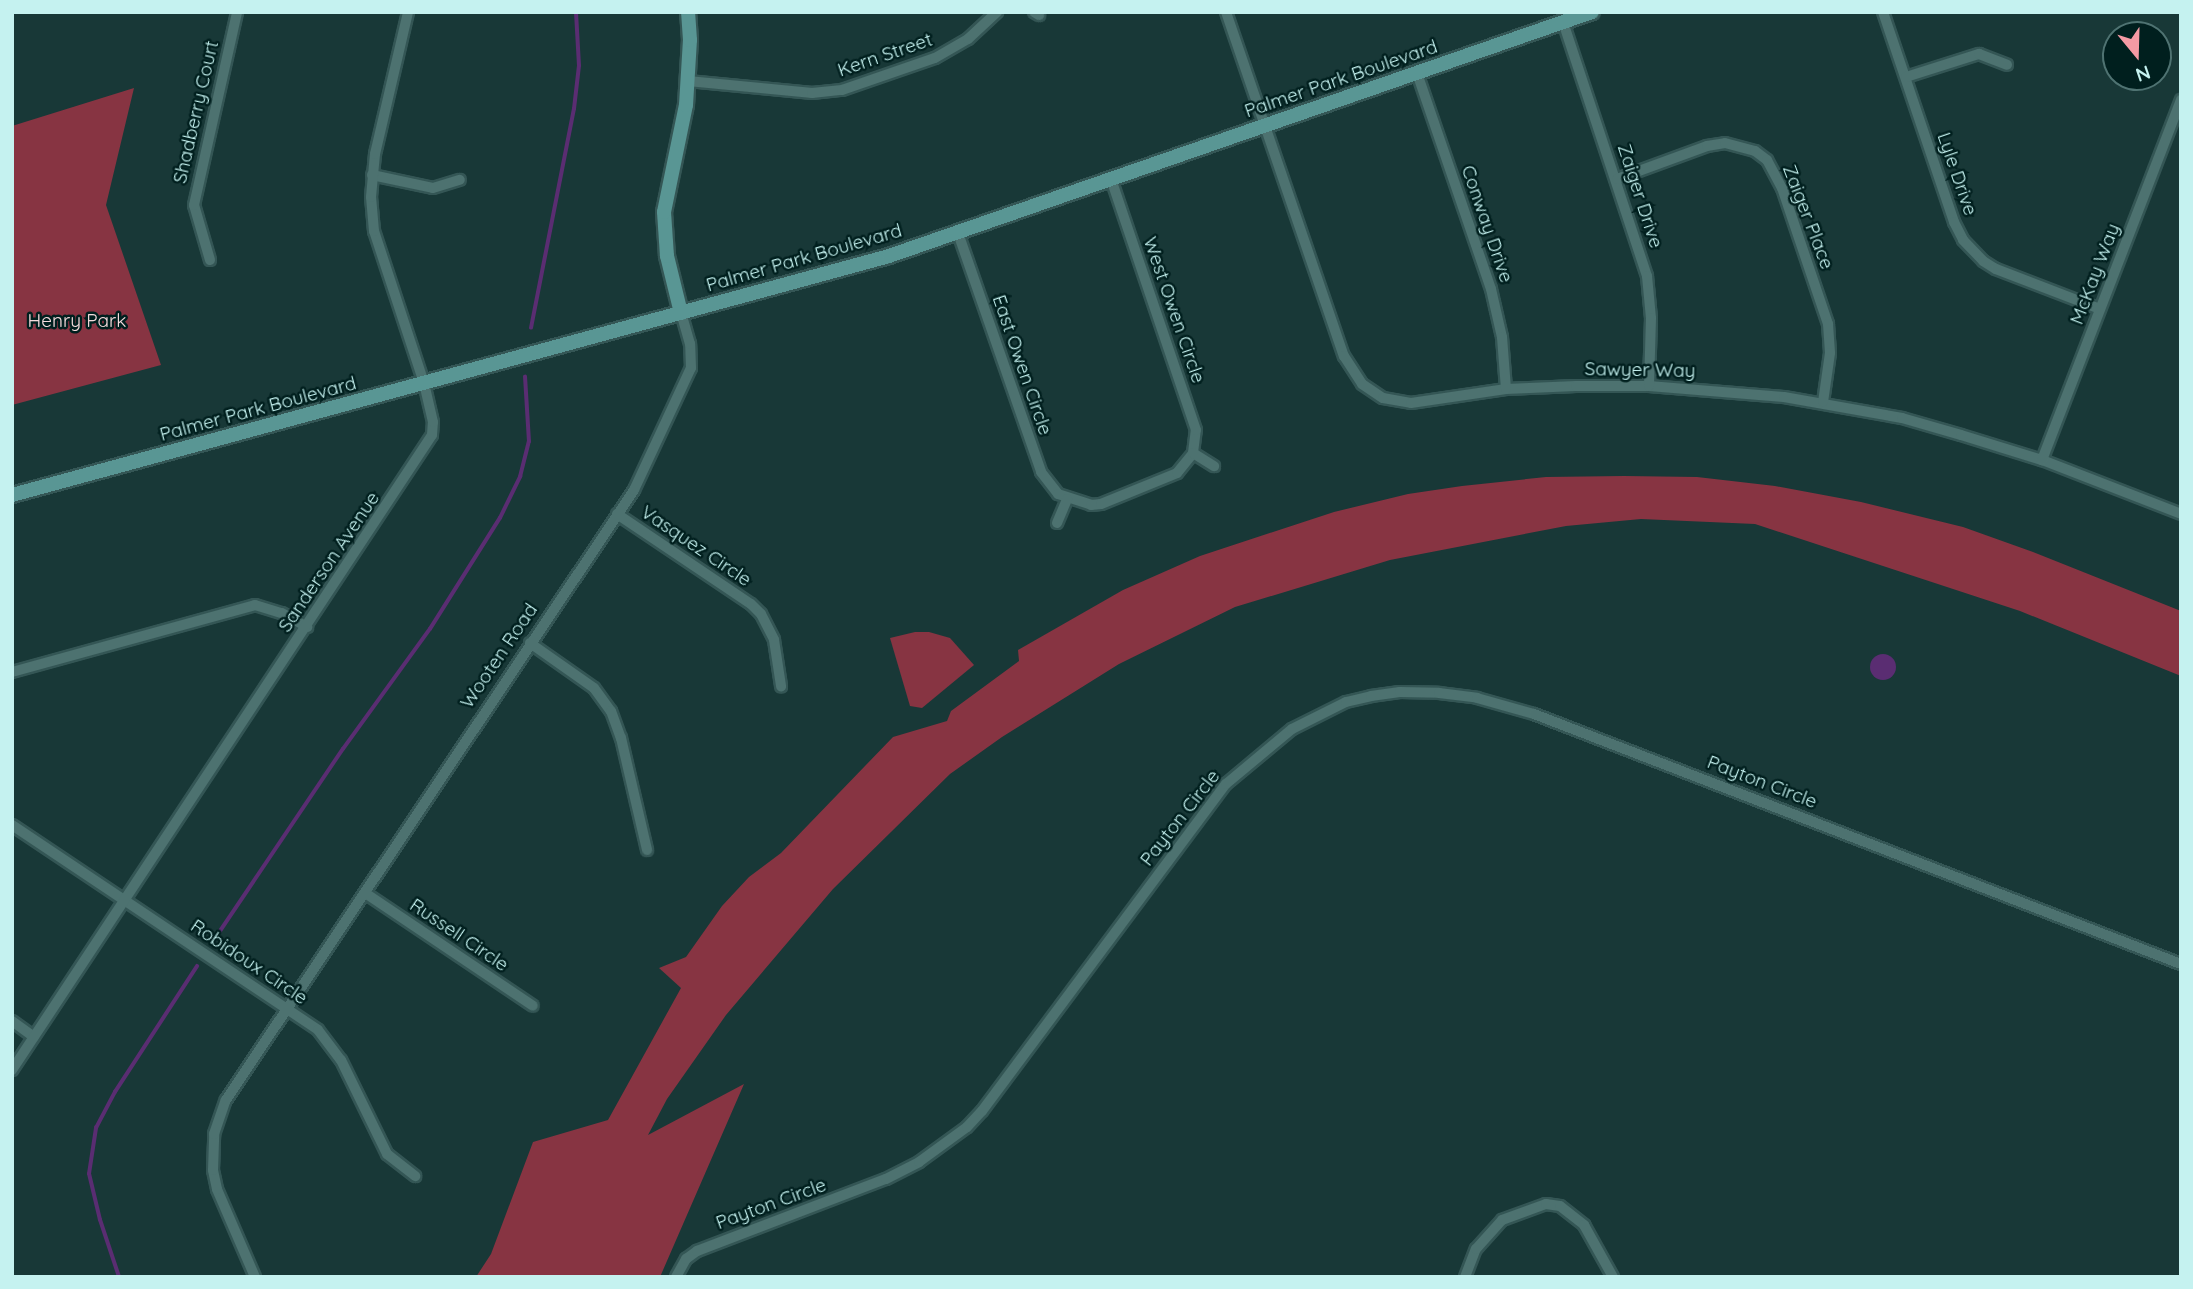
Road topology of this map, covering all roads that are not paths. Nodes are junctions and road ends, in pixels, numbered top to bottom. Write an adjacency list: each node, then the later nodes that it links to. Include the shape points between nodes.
1 (237, 12): 20 (street, Shadberry Court, via 194,205)
2 (408, 12): 15 (street, Sanderson Avenue)
3 (688, 12): 12 (main road, Wooten Road)
4 (997, 12): 12 (street, Kern Street, via 952,49 842,90 812,93)
5 (1226, 12): 14 (street, Sawyer Way)
6 (1592, 12): 8 (main road, Palmer Park Boulevard)
7 (1883, 12): 11 (street, Lyle Drive)
8 (1563, 22): 10 (main road, Palmer Park Boulevard); 17 (street, Zaiger Drive)
9 (2007, 65): 11 (street, via 1979,54)
10 (1417, 73): 14 (main road, Palmer Park Boulevard); 25 (street, Conway Drive, via 1491,289 1502,337)
11 (1906, 77): 21 (street, Lyle Drive, via 1954,222 1971,251 1996,269)
12 (688, 81): 22 (main road, Wooten Road, via 664,212 667,256)
13 (2181, 100): 21 (street, McKay Way)
14 (1265, 127): 16 (main road, Palmer Park Boulevard); 25 (street, Sawyer Way, via 1344,356 1362,384 1398,403)
15 (372, 175): 18 (street, via 433,188); 23 (street, Sanderson Avenue, via 374,231)
16 (1111, 179): 19 (main road, Palmer Park Boulevard); 27 (street, West Owen Circle, via 1193,417)
17 (1616, 179): 24 (street, Zaiger Drive, via 1647,276); 26 (street, Zaiger Place, via 1725,143 1755,151 1767,160 1782,188 1828,324 1830,353)
18 (460, 180)
19 (958, 233): 22 (main road, Palmer Park Boulevard); 31 (street, East Owen Circle, via 1041,472)
20 (210, 260)
21 (2100, 309): 28 (street, McKay Way)
22 (681, 313): 23 (main road, Palmer Park Boulevard); 32 (street, Wooten Road, via 692,355 687,380 652,456)
23 (424, 383): 30 (main road, Palmer Park Boulevard); 35 (street, Sanderson Avenue, via 433,422 428,445)
24 (1649, 386): 25 (street, Sawyer Way); 26 (street, Sawyer Way)
25 (1506, 389)
26 (1823, 402): 28 (street, Sawyer Way, via 1902,418)
27 (1193, 453): 29 (street); 31 (street, via 1177,473 1136,491 1091,505)
28 (2042, 460): 33 (street, Sawyer Way)
29 (1214, 466)
30 (12, 495)
31 (1067, 499): 34 (street)
32 (617, 514): 36 (street, Wooten Road); 38 (street, Vasquez Circle, via 761,614 774,640)
33 (2181, 514)
34 (1057, 523)
35 (307, 627): 37 (street, via 255,605); 42 (street, Sanderson Avenue)
36 (530, 643): 40 (street, via 594,688 611,711); 41 (street, Wooten Road)
37 (12, 672)
38 (781, 686)
39 (12, 825): 42 (street, Robidoux Circle)
40 (647, 850)
41 (365, 893): 44 (street, Russell Circle); 45 (street, Wooten Road)
42 (125, 900): 45 (street, Robidoux Circle); 47 (street, Sanderson Avenue)
43 (2181, 964): 51 (street, Payton Circle, via 1534,714 1477,698 1400,692 1371,696 1346,702 1292,729 1226,784 967,1127 919,1162 886,1179 697,1251 686,1259)
44 (533, 1006)
45 (287, 1008): 49 (street, Robidoux Circle, via 327,1039 387,1154); 50 (street, Wooten Road, via 226,1100 211,1153 217,1189)
46 (12, 1021): 47 (street)
47 (34, 1037): 48 (street, Sanderson Avenue)
48 (12, 1070)
49 (415, 1177)
50 (255, 1277)
51 (676, 1277)
52 (1465, 1277): 53 (street, via 1476,1249 1502,1220 1546,1203 1579,1219)
53 (1613, 1277)

